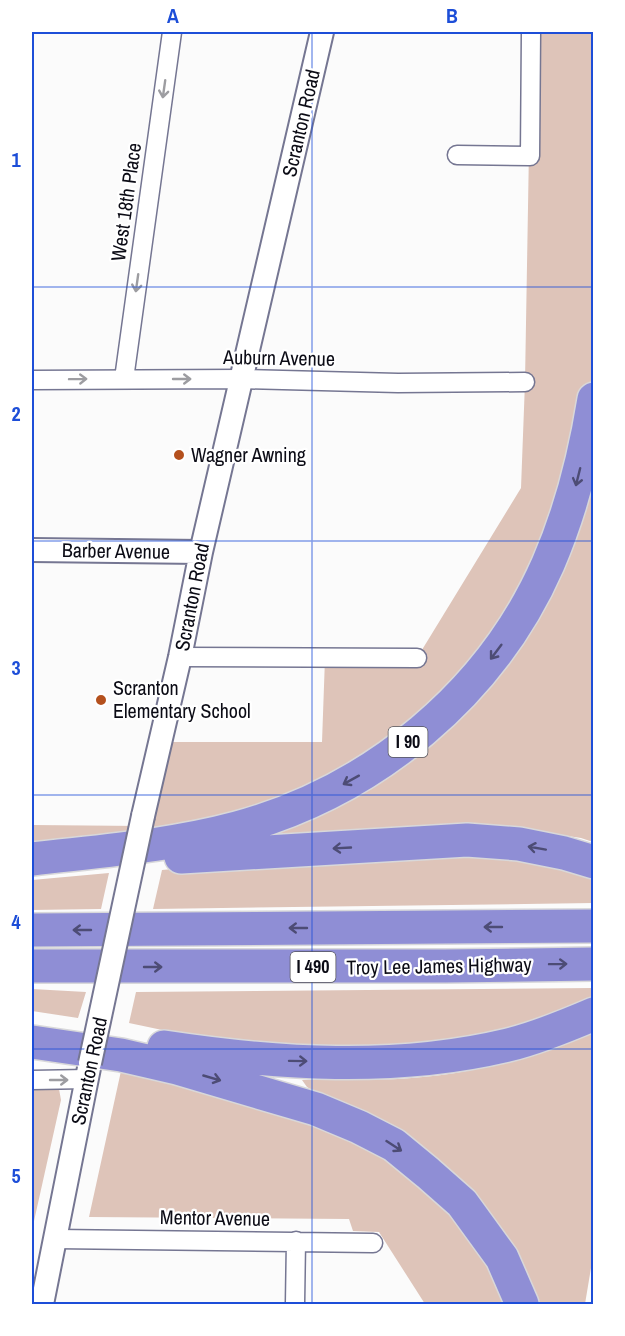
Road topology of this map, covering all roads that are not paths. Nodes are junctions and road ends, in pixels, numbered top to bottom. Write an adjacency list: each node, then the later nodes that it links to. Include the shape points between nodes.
1 (172, 32): 5 (street, West 18th Place, one-way to 5)
2 (322, 32): 6 (street, Scranton Road)
3 (531, 32): 4 (street, via 530,156)
4 (457, 155)
5 (124, 379): 6 (street, Auburn Avenue, one-way to 6); 7 (street, Auburn Avenue, one-way to 5)
6 (241, 379): 8 (street, Auburn Avenue); 11 (street, Scranton Road)
7 (32, 380)
8 (525, 382)
9 (594, 399): 14 (highway, I 90, one-way to 14, via 567,515 534,591 481,672 422,732 356,778 271,817 201,837)
10 (32, 550): 11 (street, Barber Avenue)
11 (201, 552): 12 (street, Scranton Road)
12 (180, 657): 13 (street); 24 (street, Scranton Road, bridge)
13 (417, 658)
14 (32, 859)
15 (594, 862): 16 (highway, one-way to 16, via 519,844 467,840)
16 (32, 866)
17 (594, 926): 18 (highway, Troy Lee James Highway / I 490, one-way to 18)
18 (32, 930)
19 (594, 964): 20 (highway, Troy Lee James Highway / I 490, one-way to 19)
20 (32, 966)
21 (594, 1014): 22 (highway, one-way to 21, via 224,1056 357,1062 466,1053 510,1044)
22 (32, 1026)
23 (32, 1042): 31 (highway, one-way to 31, via 177,1068 316,1109 394,1145 462,1203 502,1258)
24 (88, 1071): 25 (street, one-way to 24); 26 (street, Scranton Road)
25 (32, 1080)
26 (56, 1239): 27 (street, Mentor Avenue); 29 (street, Scranton Road)
27 (296, 1241): 28 (street, Mentor Avenue); 30 (street)
28 (374, 1243)
29 (42, 1305)
30 (295, 1305)
31 (522, 1305)

